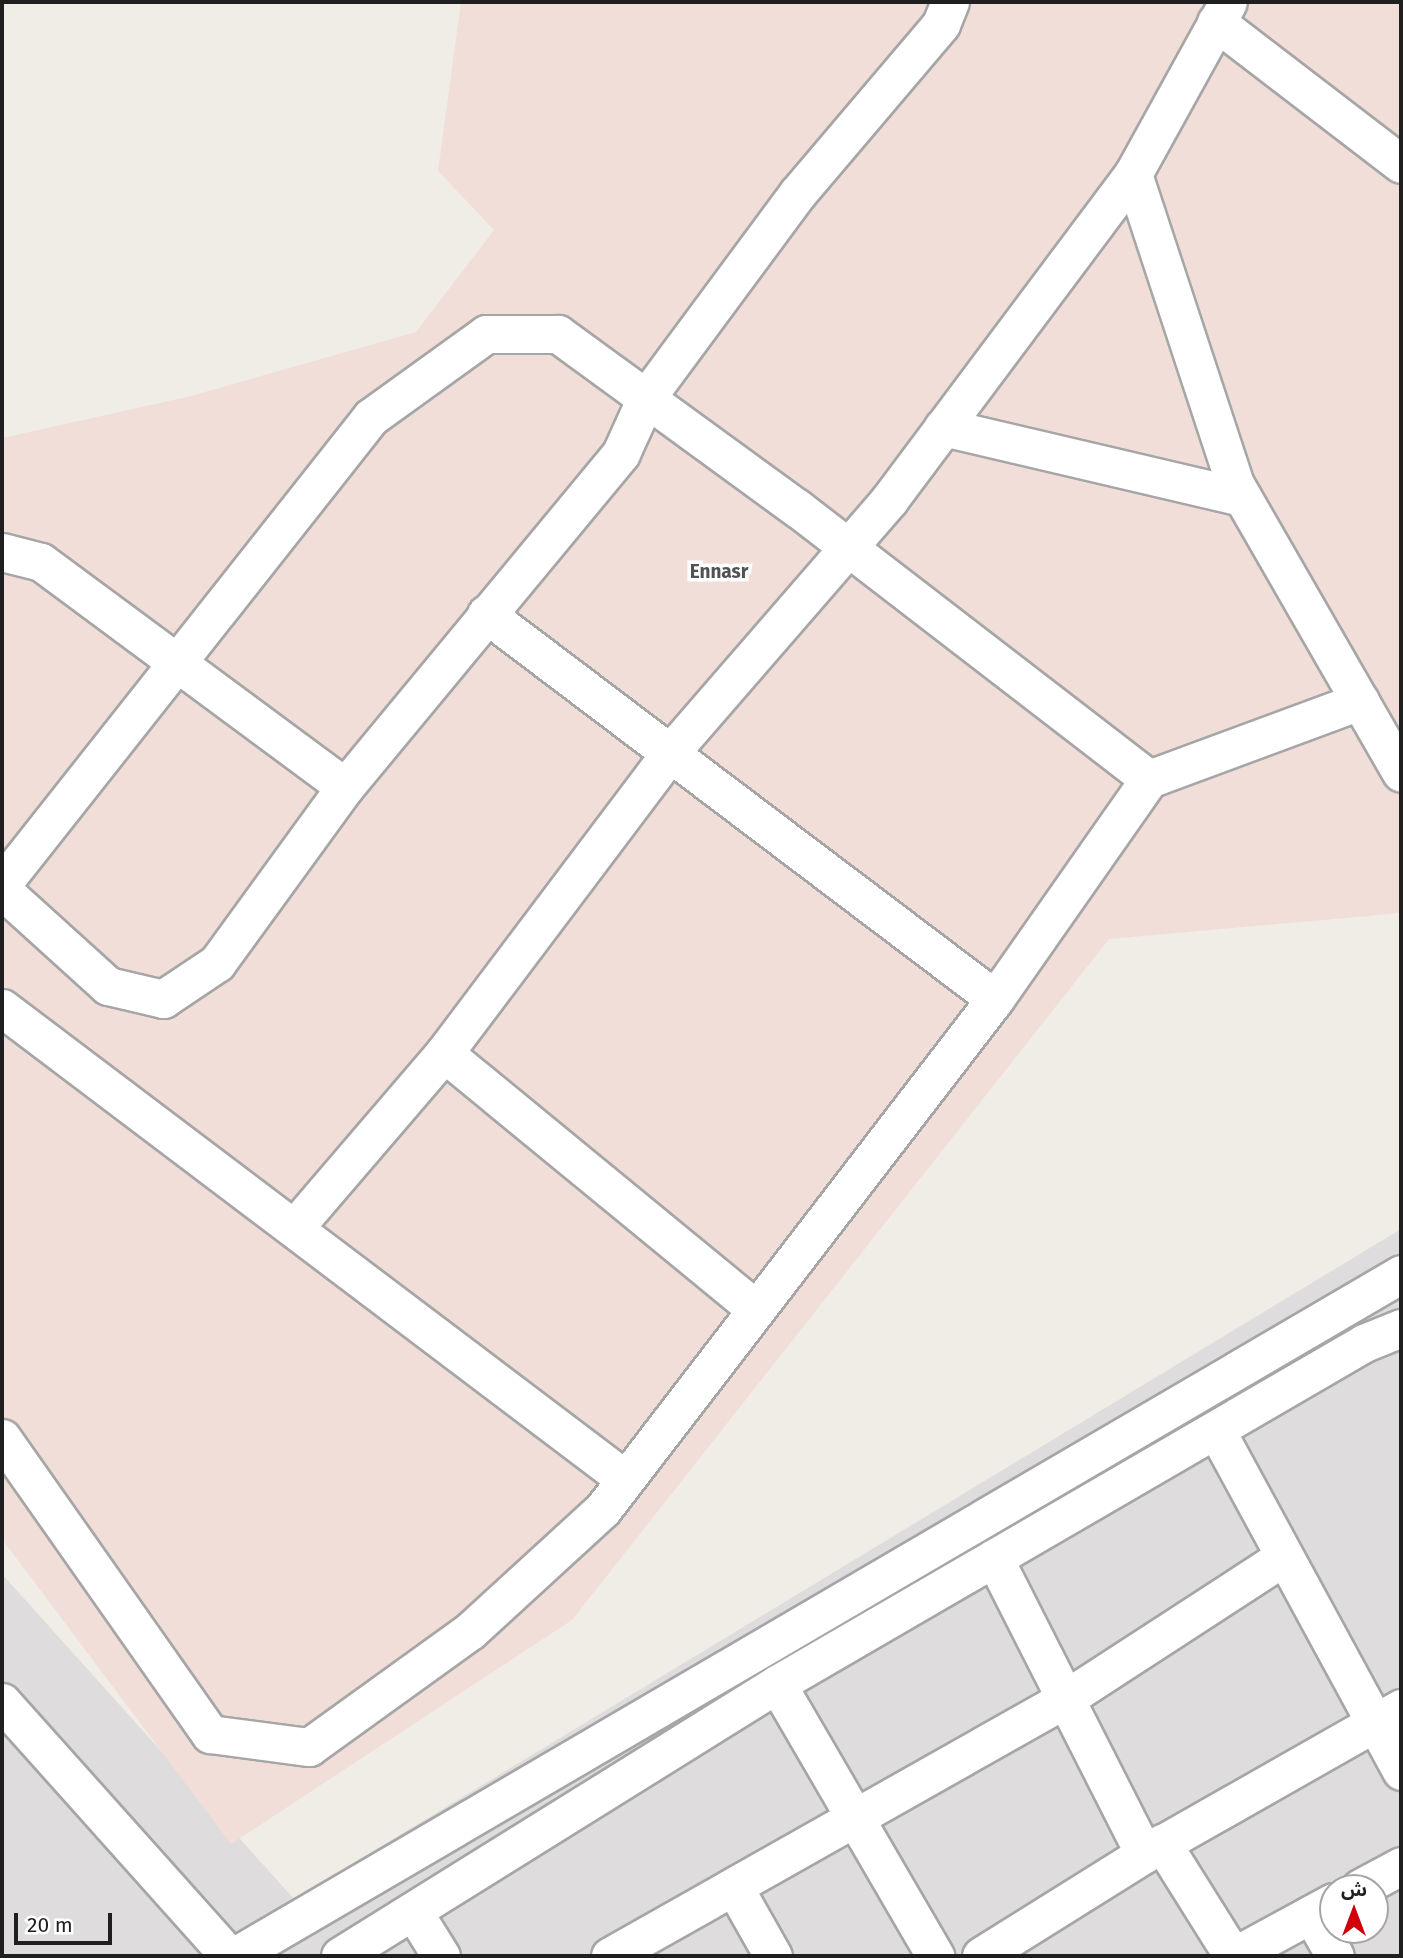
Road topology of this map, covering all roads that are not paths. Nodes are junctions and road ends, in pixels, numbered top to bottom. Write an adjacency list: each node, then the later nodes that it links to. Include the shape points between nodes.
1 (950, 2): 5 (street, via 941,24 797,194)
2 (1222, 12): 3 (street); 4 (street)
3 (1401, 164)
4 (1133, 174): 6 (street); 7 (street)
5 (646, 398): 8 (street); 10 (street, via 621,453); 11 (street, via 558,334 486,334 371,417)
6 (943, 427): 7 (street); 8 (street)
7 (1242, 497): 12 (street)
8 (850, 548): 13 (street); 15 (street)
9 (2, 552): 11 (street, via 41,562)
10 (486, 614): 13 (street); 16 (street)
11 (176, 663): 16 (street); 17 (street)
12 (1360, 701): 14 (street); 15 (street)
13 (670, 753): 19 (street); 21 (street)
14 (1401, 773)
15 (1149, 779): 19 (street)
16 (345, 787): 18 (street, via 218,963 163,999 108,986)
17 (2, 884)
18 (2, 891)
19 (995, 999): 24 (street)
20 (2, 1008): 22 (street)
21 (444, 1054): 22 (street); 24 (street)
22 (295, 1227): 28 (street)
23 (1401, 1274): 42 (street)
24 (753, 1307): 28 (street)
25 (1401, 1328): 26 (street)
26 (1216, 1430): 29 (street); 30 (street)
27 (2, 1438): 28 (street, via 210,1734 309,1747 470,1631 603,1509)
28 (625, 1479)
29 (1284, 1557): 32 (street); 34 (street)
30 (994, 1558): 31 (street); 32 (street)
31 (777, 1684): 36 (street); 40 (street)
32 (1065, 1699): 36 (street); 37 (street)
33 (2, 1703): 41 (street)
34 (1387, 1716): 35 (street); 37 (street)
35 (1401, 1771)
36 (852, 1820): 38 (street); 47 (street)
37 (1153, 1848): 48 (street); 49 (street)
38 (734, 1887): 45 (street); 46 (street)
39 (1319, 1910): 49 (street)
40 (413, 1911): 43 (street); 44 (street)
41 (229, 1956)
42 (235, 1956)
43 (340, 1956)
44 (441, 1956)
45 (610, 1956)
46 (773, 1956)
47 (934, 1956)
48 (981, 1956)
49 (1233, 1956)

